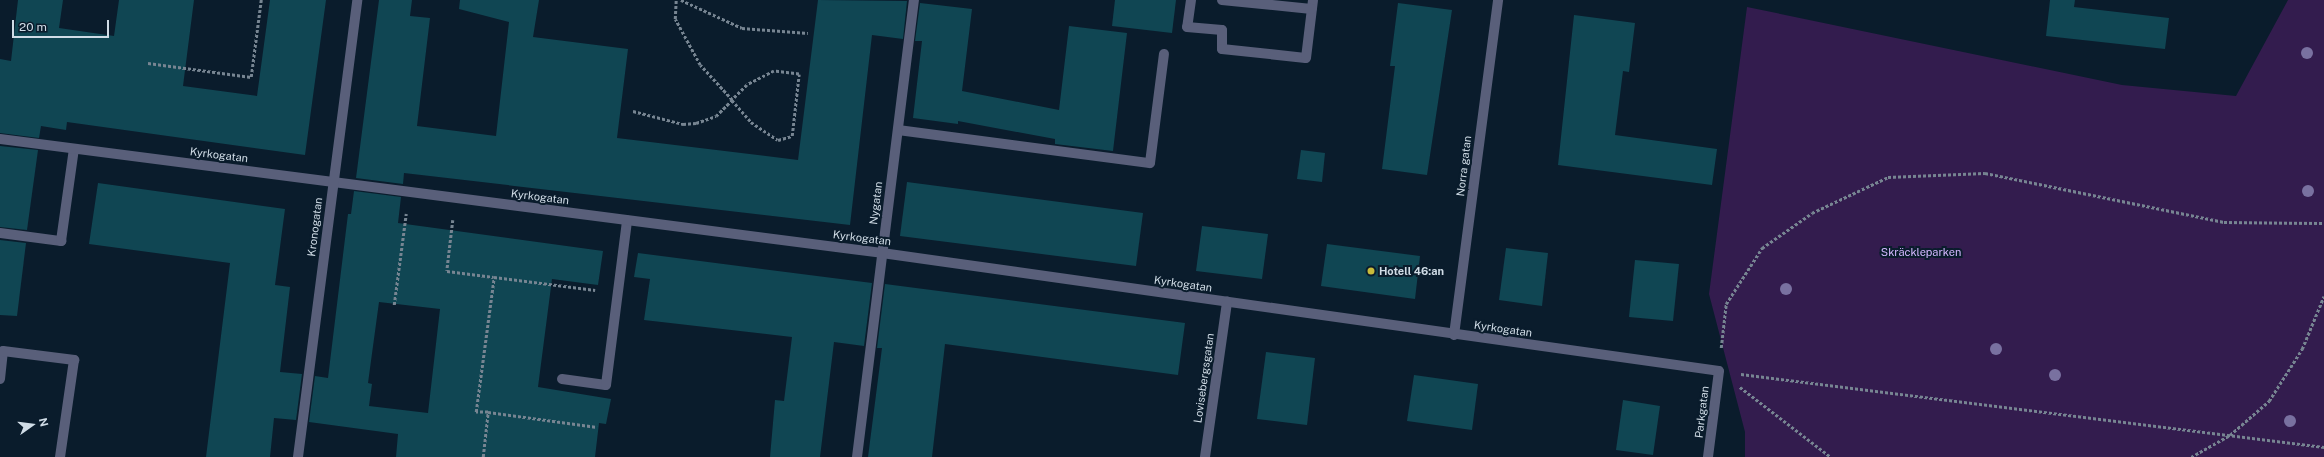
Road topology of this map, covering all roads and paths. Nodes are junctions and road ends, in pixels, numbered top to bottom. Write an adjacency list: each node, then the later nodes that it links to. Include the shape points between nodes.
1 (261, 0): 12 (path, via 251,77)
2 (357, 0): 18 (street, Kronogatan)
3 (676, 0): 13 (path, via 675,19 696,58)
4 (681, 0): 10 (path, via 742,28)
5 (914, 0): 15 (street, Nygatan)
6 (1191, 0): 9 (street, via 1187,27 1222,30 1222,50 1306,58)
7 (1222, 0): 9 (street)
8 (1498, 0): 30 (street, Norra gatan)
9 (1313, 5)
10 (808, 33)
11 (1164, 54): 15 (street, via 1150,164)
12 (148, 63)
13 (732, 100): 13 (path, via 747,85 774,71 799,74 792,136 778,140 751,122); 14 (path, via 716,116 696,123 683,124)
14 (633, 111)
15 (898, 130): 24 (street, Nygatan)
16 (0, 139): 17 (street, Kyrkogatan)
17 (74, 149): 18 (street, Kyrkogatan); 23 (street, via 61,241)
18 (333, 182): 19 (street, Kyrkogatan); 39 (street, Kronogatan)
19 (409, 192): 20 (street, Kyrkogatan); 29 (path)
20 (456, 198): 21 (street, Kyrkogatan); 25 (path, via 447,271)
21 (627, 220): 24 (street, Kyrkogatan); 26 (street)
22 (2324, 223): 31 (path, via 2224,222 1985,173 1888,177 1812,213 1762,248 1726,304)
23 (0, 233)
24 (882, 253): 28 (street, Kyrkogatan); 41 (street, Nygatan)
25 (494, 277): 26 (path); 34 (path, via 476,412)
26 (618, 292): 33 (street, via 606,385)
27 (2324, 296): 36 (path, via 2302,349 2286,377 2269,401)
28 (1227, 302): 30 (street, Kyrkogatan); 42 (street, Lovisebergsgatan)
29 (394, 305)
30 (1454, 335): 31 (street, Kyrkogatan)
31 (1719, 371): 36 (path); 43 (street, Parkgatan); 44 (path)
32 (0, 379): 38 (street, via 4,351 74,360)
33 (562, 379)
34 (488, 412): 35 (path); 40 (path)
35 (597, 428)
36 (2230, 435): 37 (path); 45 (path)
37 (2324, 447)
38 (60, 457)
39 (298, 457)
40 (483, 457)
41 (856, 457)
42 (1204, 457)
43 (1708, 457)
44 (1831, 457)
45 (2191, 457)

